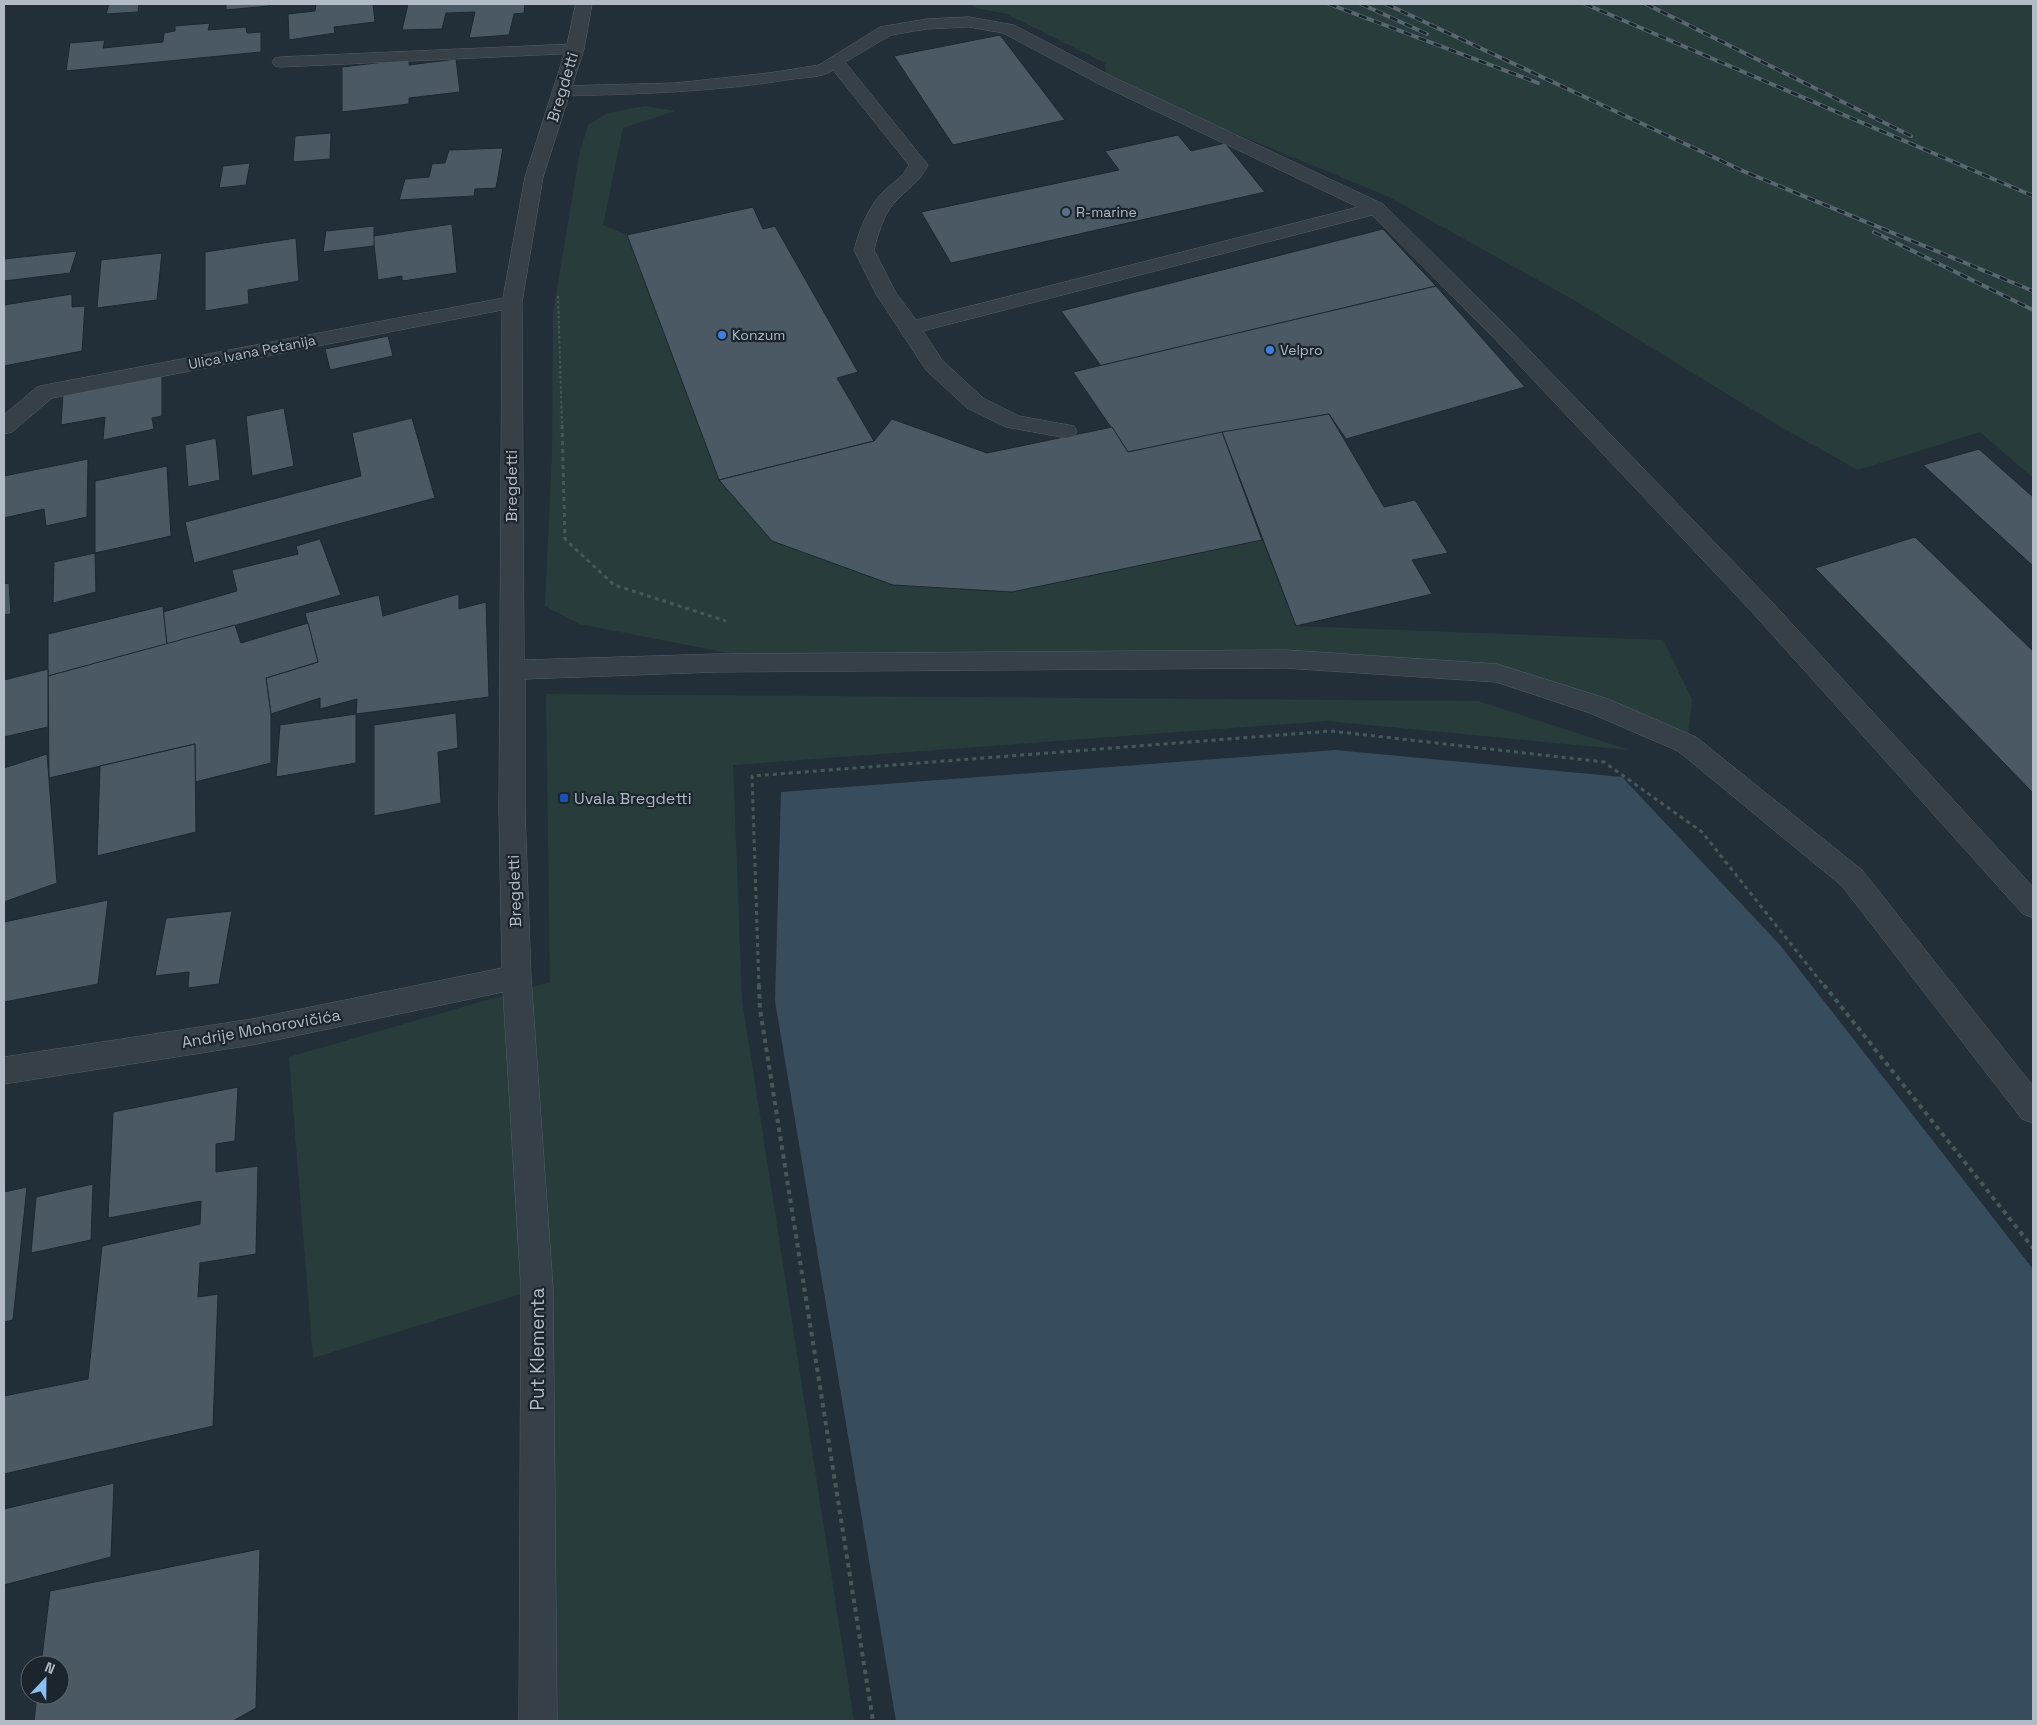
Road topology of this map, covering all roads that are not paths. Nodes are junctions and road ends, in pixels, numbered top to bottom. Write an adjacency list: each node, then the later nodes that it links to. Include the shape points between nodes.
1 (584, 4): 2 (street, Bregdetti)
2 (575, 49): 4 (street); 5 (street, Bregdetti)
3 (835, 61): 5 (street, via 824,69 760,79 675,88); 6 (street, via 886,31 927,24 969,22 1008,30); 8 (street, via 918,164 913,179 887,199 873,220 864,250 886,294)
4 (281, 62)
5 (562, 91): 7 (street, Bregdetti, via 534,177)
6 (1376, 208): 8 (street); 12 (street, via 1499,331 1761,606)
7 (512, 302): 9 (street, Ulica Ivana Petanija, via 45,392); 11 (street, Bregdetti)
8 (911, 328): 10 (street, via 934,366 975,403 1014,422)
9 (4, 427)
10 (1066, 431)
11 (511, 670): 13 (street, Bregdetti); 15 (street, via 716,663 1285,659 1496,673 1599,706 1687,744 1852,878)
12 (2033, 906)
13 (517, 977): 14 (street, Andrije Mohorovičića, via 252,1032); 16 (street, Put Klementa, via 537,1289)
14 (4, 1071)
15 (2033, 1109)
16 (538, 1721)

